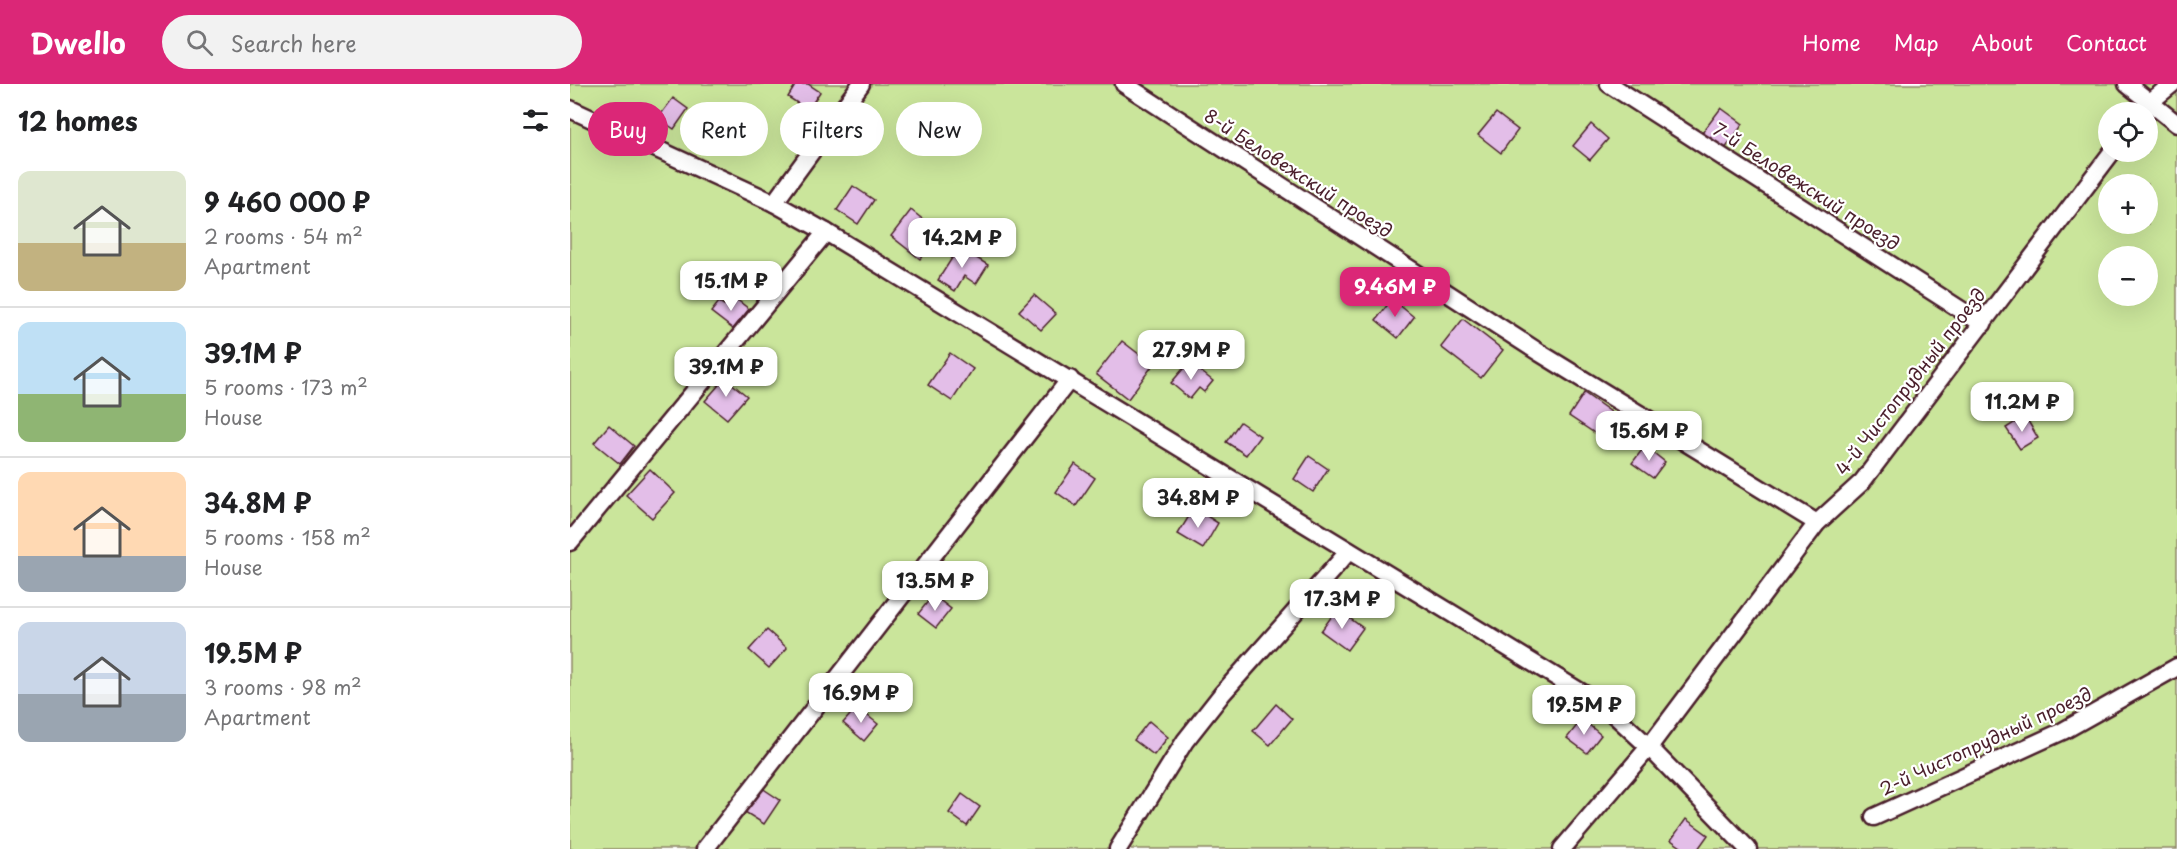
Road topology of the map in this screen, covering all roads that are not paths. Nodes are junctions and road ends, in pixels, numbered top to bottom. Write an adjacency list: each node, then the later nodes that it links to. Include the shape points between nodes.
1 (861, 84): 12 (lane)
2 (1124, 84): 16 (lane, 8-й Беловежский проезд, via 1540,353)
3 (1609, 84): 14 (lane, 7-й Беловежский проезд)
4 (2127, 84): 6 (lane)
5 (2172, 84): 7 (lane)
6 (2140, 102)
7 (2152, 102)
8 (570, 109): 12 (lane)
9 (2158, 114): 10 (lane)
10 (2177, 124)
11 (2104, 162): 14 (lane, 4-й Чистопрудный проезд)
12 (774, 203): 13 (lane)
13 (826, 232): 15 (lane); 17 (lane)
14 (1983, 324): 16 (lane, 4-й Чистопрудный проезд, via 1862,482)
15 (1070, 380): 18 (lane); 22 (lane)
16 (1817, 523): 20 (lane, 4-й Чистопрудный проезд)
17 (570, 542)
18 (1349, 551): 20 (lane, via 1607,708); 23 (lane, via 1185,741)
19 (2177, 667): 21 (lane, 2-й Чистопрудный проезд, via 2063,731)
20 (1648, 747): 24 (lane, 4-й Чистопрудный проезд); 25 (lane)
21 (1874, 817)
22 (705, 849)
23 (1118, 849)
24 (1562, 849)
25 (1748, 849)

